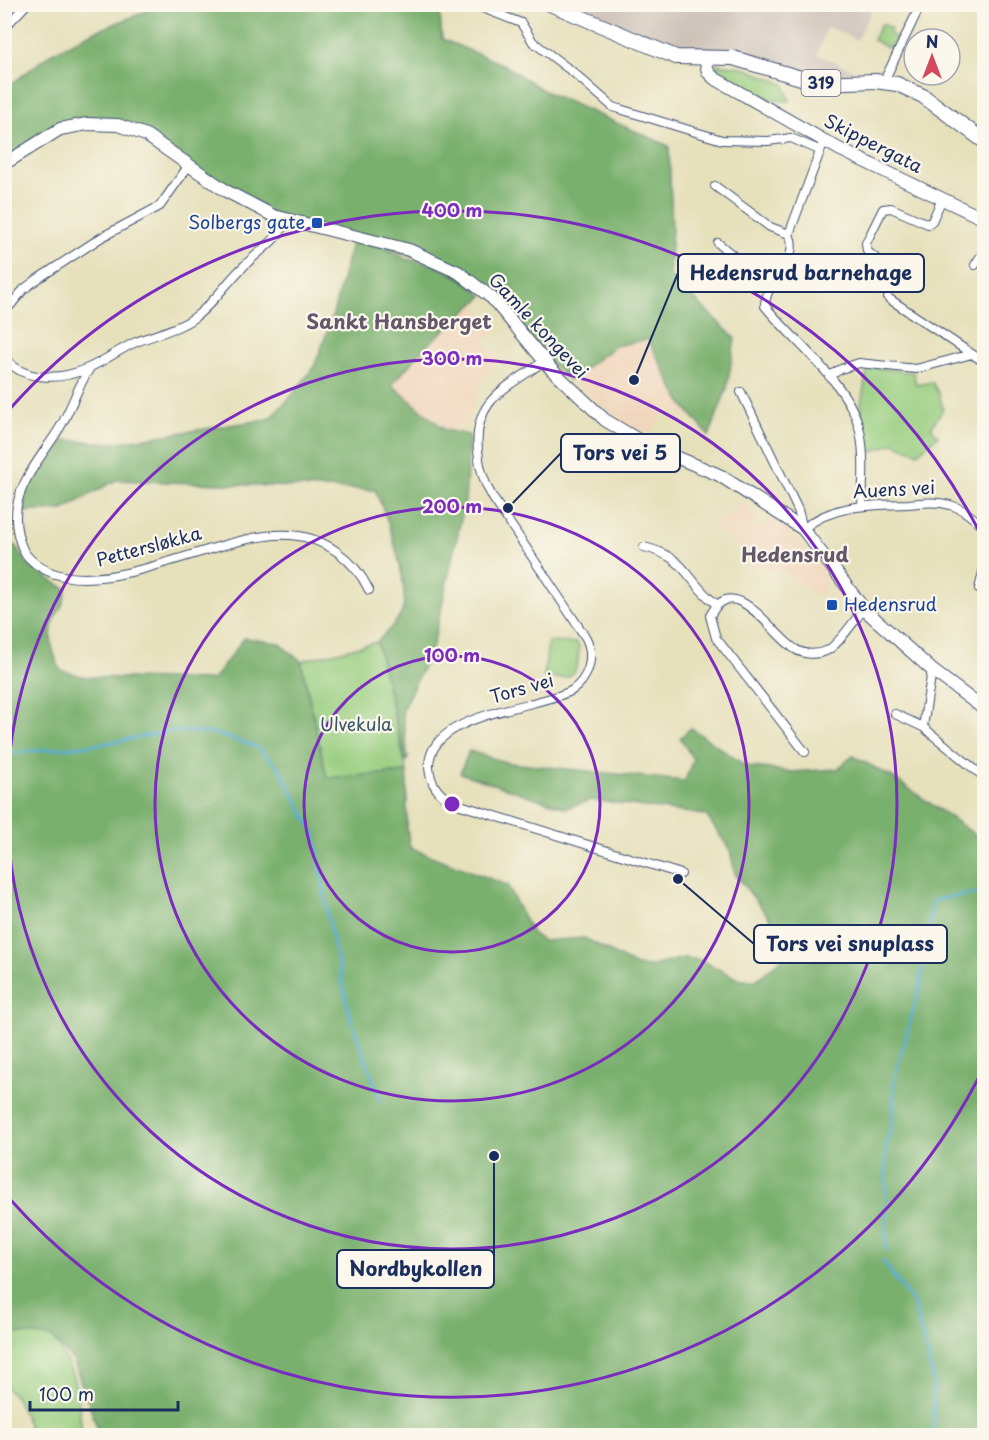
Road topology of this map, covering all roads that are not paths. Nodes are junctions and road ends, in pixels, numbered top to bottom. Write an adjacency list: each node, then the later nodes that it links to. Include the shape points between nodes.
1 (27, 4): 5 (street)
2 (550, 4): 6 (main road, 319, via 670,56)
3 (475, 5): 9 (street, via 521,23 533,42 613,107 722,140 791,138)
4 (920, 6): 7 (street)
5 (4, 28)
6 (705, 58): 7 (main road, 319, via 733,58 818,83); 9 (main road, Skippergata, via 708,72 714,78)
7 (884, 81): 8 (main road, 319, via 923,96)
8 (984, 141)
9 (822, 146): 13 (main road, Skippergata); 16 (street)
10 (4, 164): 11 (main road, Gamle kongevei, via 60,129 100,124 118,125 146,135)
11 (189, 165): 15 (main road, Gamle kongevei, via 256,208); 23 (street, via 160,206 102,237 39,278)
12 (715, 186): 16 (street, via 770,227)
13 (942, 199): 14 (main road, Skippergata); 20 (street, via 928,224 883,208 866,243 867,251)
14 (984, 219)
15 (286, 221): 26 (main road, Gamle kongevei, via 401,248 458,272 496,302); 28 (street, via 280,233 195,318 122,348)
16 (789, 234): 21 (street, via 792,250)
17 (718, 243): 21 (street)
18 (984, 251): 19 (street)
19 (975, 265)
20 (890, 270)
21 (771, 287): 29 (street, via 765,301 768,311)
22 (888, 298): 24 (street)
23 (4, 313)
24 (972, 354): 27 (street); 29 (street, via 916,369 859,363)
25 (4, 356): 28 (street, via 16,368 34,376)
26 (544, 361): 33 (main road, Gamle kongevei, via 585,403 627,435 718,475); 46 (street, Tors vei, via 486,406 477,428 479,464 483,480 500,509 586,638 590,664 582,682 571,692 466,723 441,736 429,761 432,781 444,798 454,803)
27 (984, 362)
28 (90, 368): 36 (street, Pettersløkka, via 74,393 62,424 25,471 12,496 14,535 39,568 63,578 92,579 236,540 289,535 309,537 342,555 363,577)
29 (829, 376): 31 (street, via 859,428)
30 (741, 392): 33 (street, Gamle kongevei, via 798,510)
31 (862, 505): 32 (street, Auens vei, via 943,504 963,511); 33 (street, Auens vei, via 828,514)
32 (984, 527)
33 (803, 529): 39 (main road, Gamle kongevei)
34 (644, 547): 38 (street, via 665,552 681,563 703,594)
35 (984, 568): 37 (street, via 979,584)
36 (369, 590)
37 (984, 593)
38 (716, 604): 39 (street, via 728,599 742,602 796,649 813,654 829,650); 44 (street, via 710,616 716,638)
39 (864, 609): 40 (main road, Gamle kongevei)
40 (932, 670): 41 (main road, Gamle kongevei); 43 (street)
41 (984, 709)
42 (895, 714): 43 (street)
43 (923, 727): 45 (street)
44 (805, 752)
45 (984, 777)
46 (681, 874)

